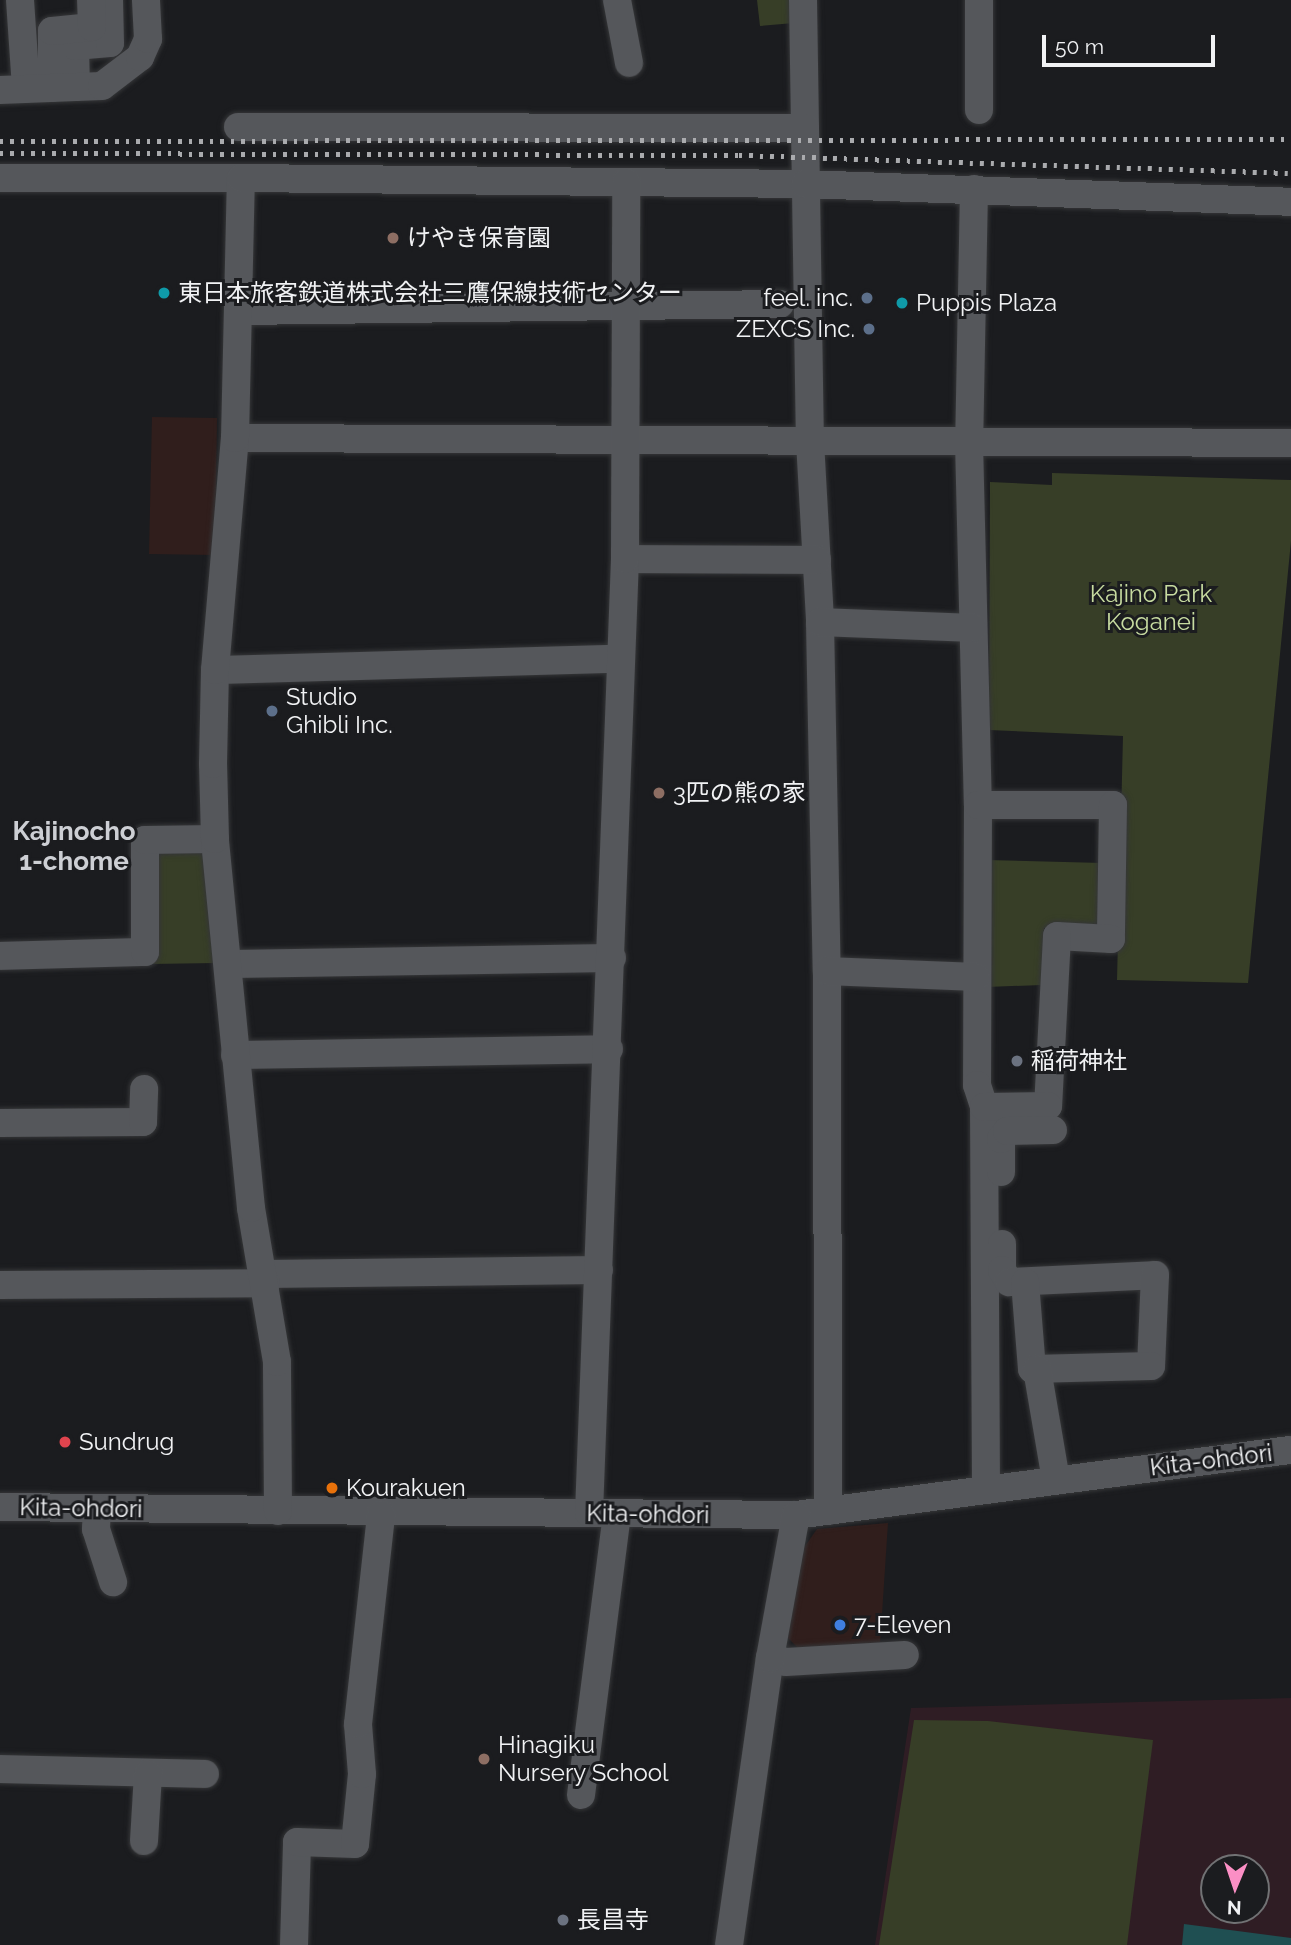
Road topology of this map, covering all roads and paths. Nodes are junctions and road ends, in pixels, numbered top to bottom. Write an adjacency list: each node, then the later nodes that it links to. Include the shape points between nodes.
1 (20, 0): 9 (street)
2 (91, 0): 9 (street, via 92,27 52,31)
3 (109, 0): 9 (street, via 110,43 75,46)
4 (146, 0): 9 (street, via 148,39 141,57 102,86)
5 (617, 0): 8 (street)
6 (803, 0): 12 (street)
7 (979, 0): 10 (street)
8 (629, 63)
9 (38, 88)
10 (979, 110)
11 (238, 127): 12 (street)
12 (805, 128): 16 (street)
13 (0, 178): 14 (street)
14 (241, 178): 15 (street); 21 (street)
15 (626, 183): 16 (street); 20 (street)
16 (805, 184): 17 (street); 24 (street)
17 (974, 189): 18 (street); 25 (street)
18 (1291, 202)
19 (780, 304): 20 (street, via 713,296)
20 (628, 306): 21 (street); 23 (street)
21 (239, 311): 22 (street)
22 (235, 438): 23 (street); 32 (street)
23 (628, 439): 24 (street); 27 (street)
24 (810, 441): 25 (street); 28 (street)
25 (969, 442): 26 (street); 30 (street)
26 (1291, 443)
27 (625, 559): 28 (street); 31 (street)
28 (817, 560): 29 (street)
29 (820, 622): 30 (street); 38 (street)
30 (973, 628): 33 (street)
31 (619, 659): 32 (street); 36 (street)
32 (215, 670): 34 (street)
33 (978, 805): 39 (street); 43 (street, via 1113,805 1111,939 1057,936 1048,1106)
34 (215, 839): 35 (street, via 145,840 145,952); 37 (street)
35 (0, 956)
36 (612, 958): 37 (street); 40 (street)
37 (230, 964): 41 (street)
38 (827, 971): 39 (street); 61 (street)
39 (976, 977): 43 (street, via 977,1085)
40 (609, 1049): 41 (street); 46 (street)
41 (235, 1055): 47 (street, via 251,1208)
42 (144, 1089): 44 (street, via 143,1122)
43 (984, 1107): 53 (street)
44 (0, 1123)
45 (1053, 1130): 48 (street, via 1007,1131 1001,1139 1002,1270 1009,1282)
46 (599, 1270): 47 (street); 57 (street)
47 (265, 1279): 49 (street); 56 (street, via 277,1362)
48 (1025, 1282): 50 (street, via 1032,1369); 50 (street, via 1155,1275 1151,1366)
49 (0, 1285)
50 (1037, 1369): 52 (street)
51 (1291, 1450): 52 (street, Kita-ohdori)
52 (1055, 1480): 53 (street, Kita-ohdori)
53 (986, 1489): 61 (street, Kita-ohdori)
54 (0, 1507): 55 (street, Kita-ohdori)
55 (97, 1509): 56 (street, Kita-ohdori); 62 (street, via 96,1529)
56 (278, 1511): 58 (street, Kita-ohdori)
57 (589, 1513): 58 (street, Kita-ohdori); 59 (street, Kita-ohdori)
58 (381, 1514): 70 (street, via 358,1724 362,1774 355,1844 297,1842)
59 (617, 1514): 60 (street, Kita-ohdori); 68 (street)
60 (796, 1514): 61 (street, Kita-ohdori); 64 (street, via 794,1571)
61 (843, 1517)
62 (113, 1582)
63 (905, 1655): 64 (street, via 786,1662)
64 (770, 1658): 71 (street)
65 (0, 1769): 66 (street)
66 (148, 1774): 67 (street); 69 (street)
67 (205, 1774)
68 (581, 1795)
69 (144, 1841)
70 (294, 1945)
71 (729, 1945)

